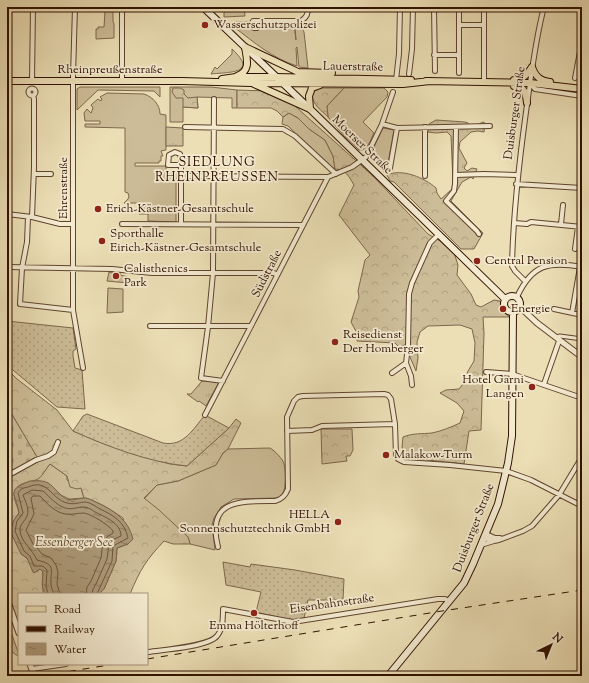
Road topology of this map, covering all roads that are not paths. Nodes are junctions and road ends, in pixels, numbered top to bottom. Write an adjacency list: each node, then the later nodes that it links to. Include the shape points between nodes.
1 (33, 7): 29 (street)
2 (75, 7): 30 (street, Ehrenstraße)
3 (122, 7): 28 (street)
4 (203, 7): 16 (main road, Moerser Straße)
5 (308, 7): 12 (street, via 306,17 301,20)
6 (400, 7): 32 (street)
7 (413, 7): 22 (street)
8 (434, 7): 17 (street)
9 (459, 7): 13 (street)
10 (484, 7): 14 (street)
11 (544, 7): 19 (street, Duisburger Straße)
12 (261, 21)
13 (459, 25): 14 (street); 18 (street)
14 (484, 26): 33 (street)
15 (582, 41): 26 (street)
16 (245, 48): 23 (main road, via 248,62 246,70); 24 (main road, Moerser Straße); 25 (main road, via 298,72 353,74)
17 (434, 55): 18 (street); 20 (street)
18 (459, 55): 21 (street)
19 (532, 67): 34 (main road, via 520,79); 38 (street, Duisburger Straße); 39 (main road, via 540,79 562,83)
20 (435, 71)
21 (459, 73)
22 (409, 74)
23 (236, 76): 24 (main road, Rheinpreußenstraße); 31 (main road, Rheinpreußenstraße)
24 (276, 77): 25 (main road, Lauerstraße); 36 (main road, Moerser Straße)
25 (377, 78): 32 (main road, Lauerstraße)
26 (575, 78)
27 (7, 80): 29 (main road, Rheinpreußenstraße)
28 (122, 80): 30 (main road, Rheinpreußenstraße); 31 (main road, Rheinpreußenstraße)
29 (32, 81): 30 (main road, Rheinpreußenstraße)
30 (73, 81): 73 (street, Ehrenstraße)
31 (213, 81): 35 (main road, Rheinpreußenstraße)
32 (396, 81): 33 (main road, Lauerstraße); 37 (main road, Lauerstraße)
33 (484, 82): 34 (main road, Lauerstraße)
34 (494, 82): 38 (main road, Lauerstraße); 46 (main road, via 497,85 521,87 526,92)
35 (251, 83): 36 (main road, Rheinpreußenstraße); 47 (main road)
36 (283, 83): 37 (main road, Lauerstraße); 47 (main road, Moerser Straße)
37 (328, 83): 47 (main road, via 312,88 309,96)
38 (530, 83): 39 (main road, Lauerstraße); 40 (street); 46 (street, Duisburger Straße)
39 (566, 87): 41 (main road, Lauerstraße)
40 (535, 89): 44 (street); 46 (street)
41 (582, 89)
42 (393, 92): 48 (street)
43 (33, 96): 58 (street)
44 (582, 96)
45 (214, 99): 53 (street)
46 (527, 103): 62 (street, Duisburger Straße)
47 (310, 109): 55 (main road, Moerser Straße)
48 (382, 124): 54 (street); 55 (street)
49 (456, 126): 50 (street); 52 (street); 61 (street)
50 (490, 126)
51 (185, 127): 53 (street)
52 (425, 127): 54 (street); 65 (street)
53 (214, 128): 60 (street, via 279,128 289,131); 64 (street)
54 (397, 128): 57 (street)
55 (363, 160): 60 (street); 81 (main road, Moerser Straße)
56 (181, 165): 75 (street)
57 (390, 168)
58 (34, 174): 59 (street); 71 (street)
59 (51, 174)
60 (336, 174): 66 (street)
61 (456, 175): 62 (street); 82 (street, via 454,191 446,201)
62 (517, 175): 67 (street, Duisburger Straße)
63 (188, 176): 64 (street)
64 (214, 176): 66 (street); 76 (street)
65 (425, 176)
66 (328, 177): 79 (street, Südstraße)
67 (516, 184): 68 (street); 72 (street, Duisburger Straße)
68 (582, 188)
69 (563, 205): 77 (street)
70 (7, 214): 71 (street); 78 (street)
71 (30, 217): 73 (street, via 60,224); 86 (street)
72 (514, 223): 77 (street); 90 (street, Duisburger Straße, via 512,266)
73 (73, 224): 87 (street, Ehrenstraße)
74 (122, 224): 75 (street)
75 (181, 224): 76 (street)
76 (213, 224): 79 (street); 88 (street)
77 (561, 224): 80 (street)
78 (7, 225)
79 (303, 225): 89 (street, Südstraße)
80 (580, 227): 83 (street)
81 (439, 234): 92 (main road, Moerser Straße); 105 (street, via 430,243 409,294)
82 (479, 234)
83 (575, 249)
84 (7, 267): 86 (street)
85 (581, 267): 90 (street, via 550,265 539,269); 97 (street)
86 (22, 268): 87 (street); 95 (street, via 20,304)
87 (74, 268): 88 (street, via 152,273); 95 (street, Ehrenstraße)
88 (213, 273): 89 (street); 100 (street)
89 (277, 275): 101 (street, Südstraße)
90 (525, 280): 91 (street)
91 (517, 297): 92 (main road, via 511,296); 93 (main road)
92 (506, 299): 96 (main road, Moerser Straße, via 504,308)
93 (520, 307): 96 (main road); 102 (street)
94 (554, 309): 97 (street)
95 (73, 310): 106 (street, Ehrenstraße)
96 (513, 313): 109 (main road, Duisburger Straße)
97 (572, 313): 98 (street)
98 (582, 314)
99 (150, 326): 100 (street)
100 (208, 326): 101 (street); 110 (street, via 201,378)
101 (251, 326): 110 (street, Südstraße)
102 (558, 339): 103 (street, via 560,336); 104 (street); 111 (street)
103 (582, 339)
104 (582, 358)
105 (406, 363): 108 (street); 112 (street)
106 (83, 368)
107 (486, 372): 109 (street)
108 (392, 373)
109 (512, 374): 111 (street); 119 (main road, Duisburger Straße, via 512,436)
110 (223, 381): 114 (street, Südstraße)
111 (544, 384): 113 (street)
112 (412, 385)
113 (582, 398)
114 (205, 415)
115 (394, 424): 116 (street, via 322,426 312,430); 116 (street, via 391,399 388,395 303,396 294,401 287,417); 119 (street, via 396,456 404,462 450,464)
116 (287, 431): 127 (street, via 288,489 285,496 275,501 238,502 222,511 215,531)
117 (58, 442): 120 (street, via 54,452)
118 (582, 457): 121 (street)
119 (506, 471): 121 (street, via 531,480); 123 (main road, Duisburger Straße, via 498,504)
120 (7, 476)
121 (559, 495): 122 (street); 124 (street, via 532,526)
122 (582, 506)
123 (485, 536): 124 (street); 125 (street); 126 (main road, Duisburger Straße)
124 (502, 538): 125 (street)
125 (494, 541): 126 (street)
126 (481, 545): 129 (main road, Duisburger Straße, via 469,574)
127 (218, 547)
128 (7, 599): 130 (street)
129 (449, 601): 131 (street, Eisenbahnstraße, via 438,599 293,622 223,609 219,632 210,642); 135 (main road, Duisburger Straße)
130 (18, 631)
131 (148, 652)
132 (54, 665): 133 (street)
133 (31, 667): 134 (street)
134 (34, 676)
135 (388, 676)

